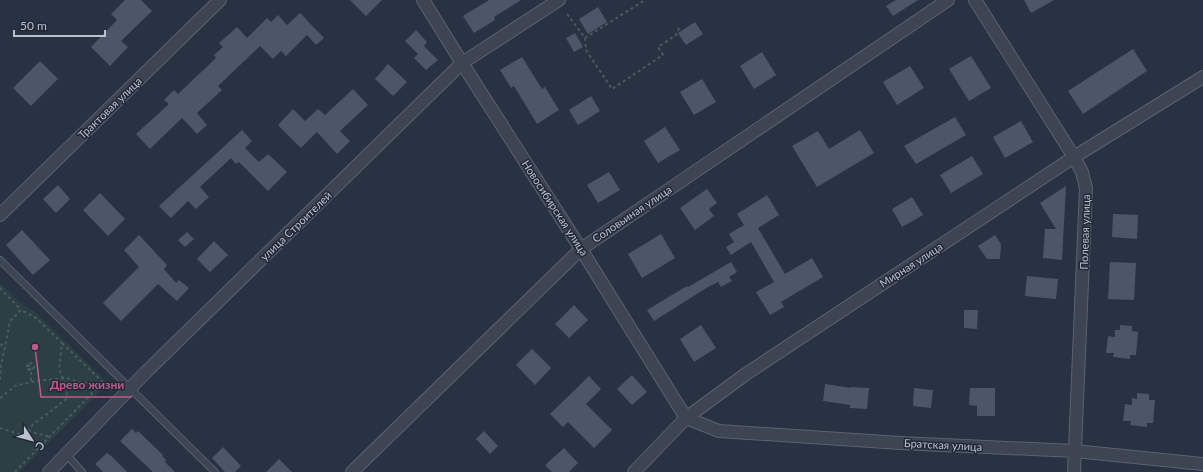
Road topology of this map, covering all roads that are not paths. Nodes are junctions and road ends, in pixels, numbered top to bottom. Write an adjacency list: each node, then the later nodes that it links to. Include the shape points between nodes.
1 (220, 0): 9 (street, Трактовая улица)
2 (423, 0): 6 (street, Новосибирская улица)
3 (559, 0): 6 (street, улица Строителей)
4 (948, 0): 10 (street, Соловьиная улица)
5 (975, 0): 8 (street, Полевая улица)
6 (462, 63): 10 (street, Новосибирская улица); 12 (street, улица Строителей)
7 (1203, 77): 8 (street, Мирная улица)
8 (1074, 157): 13 (street, Мирная улица, via 753,370); 14 (street, Полевая улица, via 1082,172 1086,188)
9 (0, 215)
10 (581, 249): 13 (street, Новосибирская улица); 20 (street, Соловьиная улица)
11 (0, 260): 12 (lane)
12 (130, 388): 15 (street, улица Строителей); 19 (lane)
13 (686, 418): 14 (street, Братская улица, via 719,431); 21 (street, Мирная улица)
14 (1075, 452): 16 (street, Братская улица); 22 (street, Полевая улица)
15 (66, 454): 17 (street, улица Строителей); 18 (lane)
16 (1203, 464)
17 (49, 472)
18 (82, 472)
19 (216, 472)
20 (352, 472)
21 (634, 472)
22 (1074, 472)

